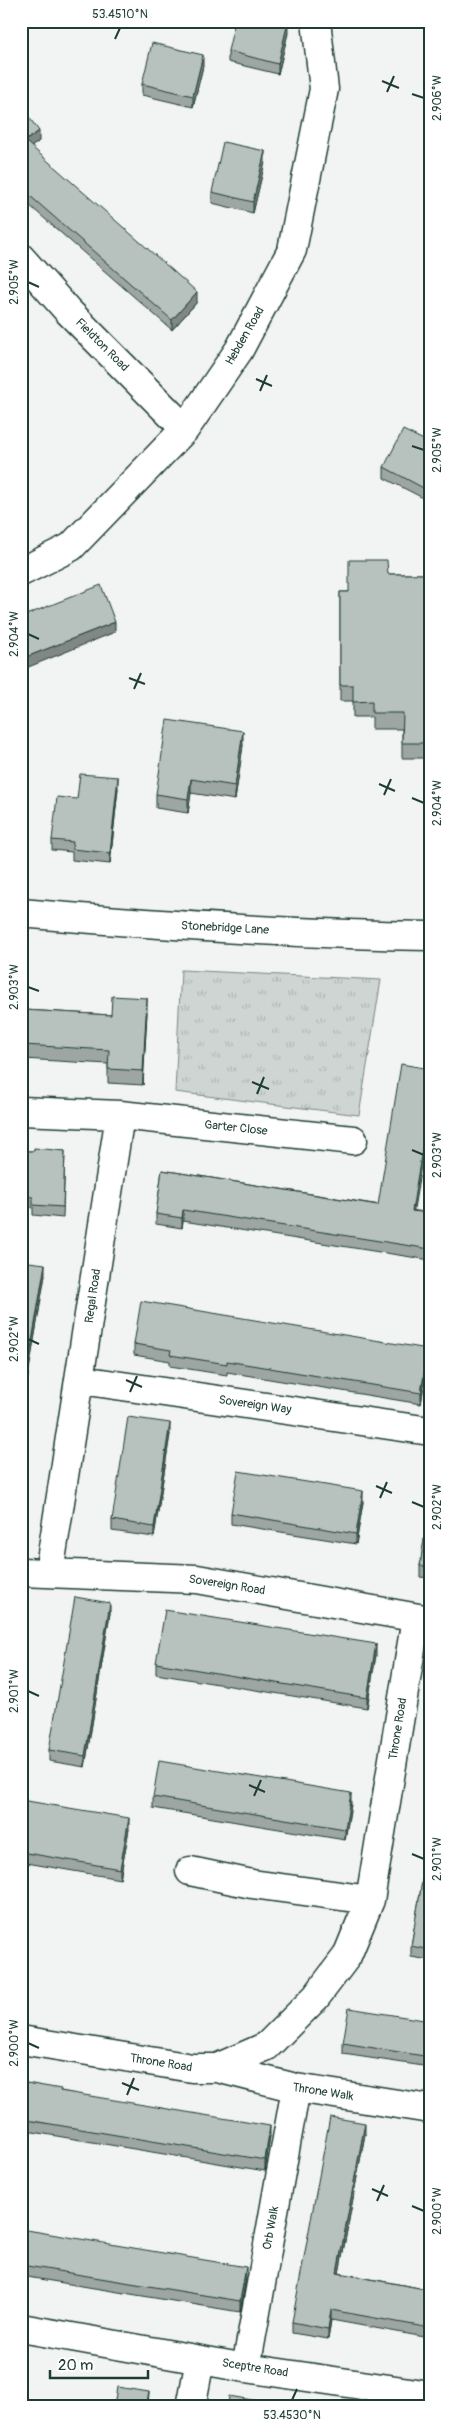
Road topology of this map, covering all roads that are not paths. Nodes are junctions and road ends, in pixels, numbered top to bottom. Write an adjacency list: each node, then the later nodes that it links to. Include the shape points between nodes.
1 (316, 21): 3 (street, Hebden Road, via 324,89 292,250 239,350)
2 (21, 258): 3 (street, Fieldton Road)
3 (185, 429): 4 (street, Hebden Road, via 71,547)
4 (21, 572)
5 (21, 913): 6 (street, Stonebridge Lane, via 143,924)
6 (430, 936)
7 (21, 1111): 8 (street)
8 (120, 1115): 9 (street, Garter Close); 10 (street, Regal Road)
9 (353, 1140)
10 (81, 1380): 11 (street, Sovereign Way); 13 (street, Regal Road)
11 (430, 1431)
12 (21, 1572): 13 (street, Sovereign Road)
13 (49, 1573): 14 (street, Sovereign Road, via 197,1579)
14 (423, 1619): 16 (street, Throne Road)
15 (190, 1871): 16 (street, via 252,1884)
16 (370, 1900): 18 (street, Throne Road, via 347,1956 316,1997 267,2046)
17 (21, 2040): 18 (street, Throne Road, via 192,2068)
18 (217, 2068): 19 (street, Throne Walk)
19 (296, 2088): 20 (street, Throne Walk); 23 (street, Orb Walk)
20 (430, 2109)
21 (21, 2328): 22 (street, Sceptre Road)
22 (200, 2360): 23 (street, Sceptre Road); 25 (street)
23 (246, 2368): 24 (street, Sceptre Road)
24 (430, 2395)
25 (191, 2407)

